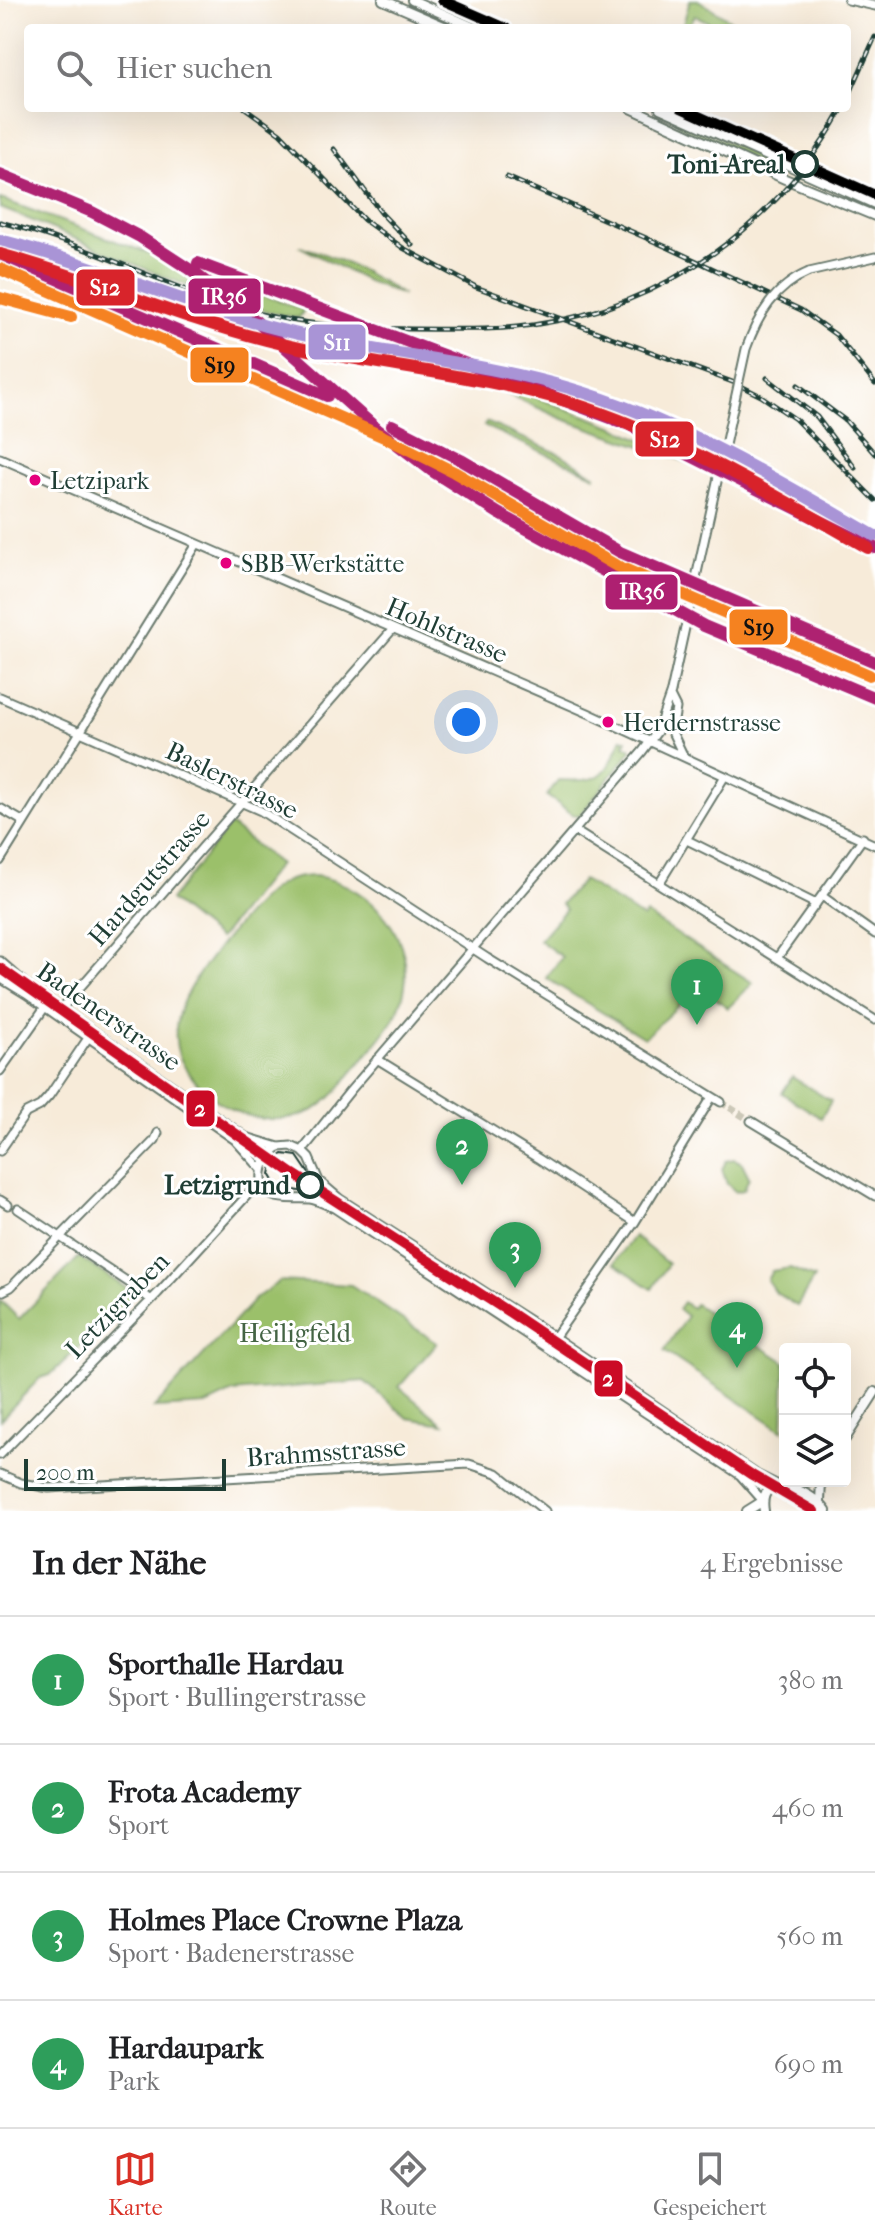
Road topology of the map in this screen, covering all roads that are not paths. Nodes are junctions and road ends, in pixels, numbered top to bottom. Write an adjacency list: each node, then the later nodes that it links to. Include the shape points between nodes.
1 (383, 0): 5 (main road)
2 (412, 0): 6 (main road)
3 (848, 0): 4 (street)
4 (875, 6)
5 (439, 24)
6 (466, 24)
7 (640, 112): 10 (main road)
8 (669, 112): 9 (main road)
9 (875, 204)
10 (875, 216)
11 (873, 257): 15 (street, bridge, via 797,278 777,293 756,324 742,366)
12 (0, 458): 13 (street, Hohlstrasse)
13 (197, 544): 14 (street, Hohlstrasse); 17 (street)
14 (393, 629): 18 (street, Hohlstrasse); 21 (street, Hardgutstrasse)
15 (671, 694): 18 (street); 19 (street, via 676,708 673,736)
16 (0, 697): 17 (street, Baslerstrasse)
17 (80, 732): 21 (street, Baslerstrasse); 23 (street)
18 (651, 741): 19 (street, Hohlstrasse); 24 (street)
19 (684, 757): 20 (street, Hohlstrasse)
20 (725, 776): 25 (street, Hohlstrasse); 26 (street)
21 (242, 802): 33 (street, Baslerstrasse); 38 (street, Hardgutstrasse)
22 (0, 808): 23 (street)
23 (24, 822): 28 (street)
24 (575, 831): 29 (street); 33 (street)
25 (863, 838): 27 (street, Hohlstrasse); 30 (street)
26 (687, 840): 29 (street); 31 (street)
27 (875, 845)
28 (0, 861)
29 (659, 884): 34 (street)
30 (822, 896): 31 (street); 32 (street)
31 (816, 904): 34 (street)
32 (875, 934)
33 (474, 949): 41 (street); 43 (street, Baslerstrasse)
34 (777, 958): 39 (street)
35 (0, 961): 38 (street, Badenerstrasse)
36 (1, 980): 37 (street, Badenerstrasse)
37 (45, 1007): 40 (street, Badenerstrasse); 42 (street)
38 (62, 1008): 47 (street, Badenerstrasse, via 246,1137)
39 (875, 1020)
40 (88, 1038): 48 (street, via 49,1096 26,1113); 50 (street, Badenerstrasse, via 235,1140)
41 (377, 1059): 49 (street); 58 (street)
42 (0, 1071)
43 (712, 1097): 44 (street, Baslerstrasse); 58 (street)
44 (721, 1102)
45 (751, 1121): 53 (street)
46 (158, 1133): 59 (street)
47 (279, 1147): 49 (street, Badenerstrasse); 50 (street)
48 (0, 1151)
49 (302, 1151): 51 (street)
50 (262, 1170): 52 (street)
51 (319, 1181): 54 (street); 62 (street)
52 (263, 1184): 54 (street, via 278,1197); 61 (street, Letzigraben)
53 (875, 1196)
54 (308, 1199): 71 (street, via 334,1208 740,1475)
55 (0, 1200): 56 (street)
56 (8, 1205)
57 (18, 1209): 59 (street)
58 (635, 1222): 62 (street)
59 (61, 1235): 60 (street); 61 (street)
60 (3, 1291)
61 (151, 1300): 66 (street, Letzigraben)
62 (554, 1338): 68 (street)
63 (875, 1392): 64 (main road)
64 (871, 1407): 65 (main road)
65 (851, 1432)
66 (0, 1455)
67 (0, 1474): 73 (street, Brahmsstrasse, via 49,1488 462,1464 497,1473)
68 (778, 1485): 71 (main road)
69 (793, 1487): 72 (main road)
70 (821, 1487): 72 (main road)
71 (764, 1506): 74 (main road)
72 (823, 1507)
73 (544, 1510)
74 (747, 1511)

